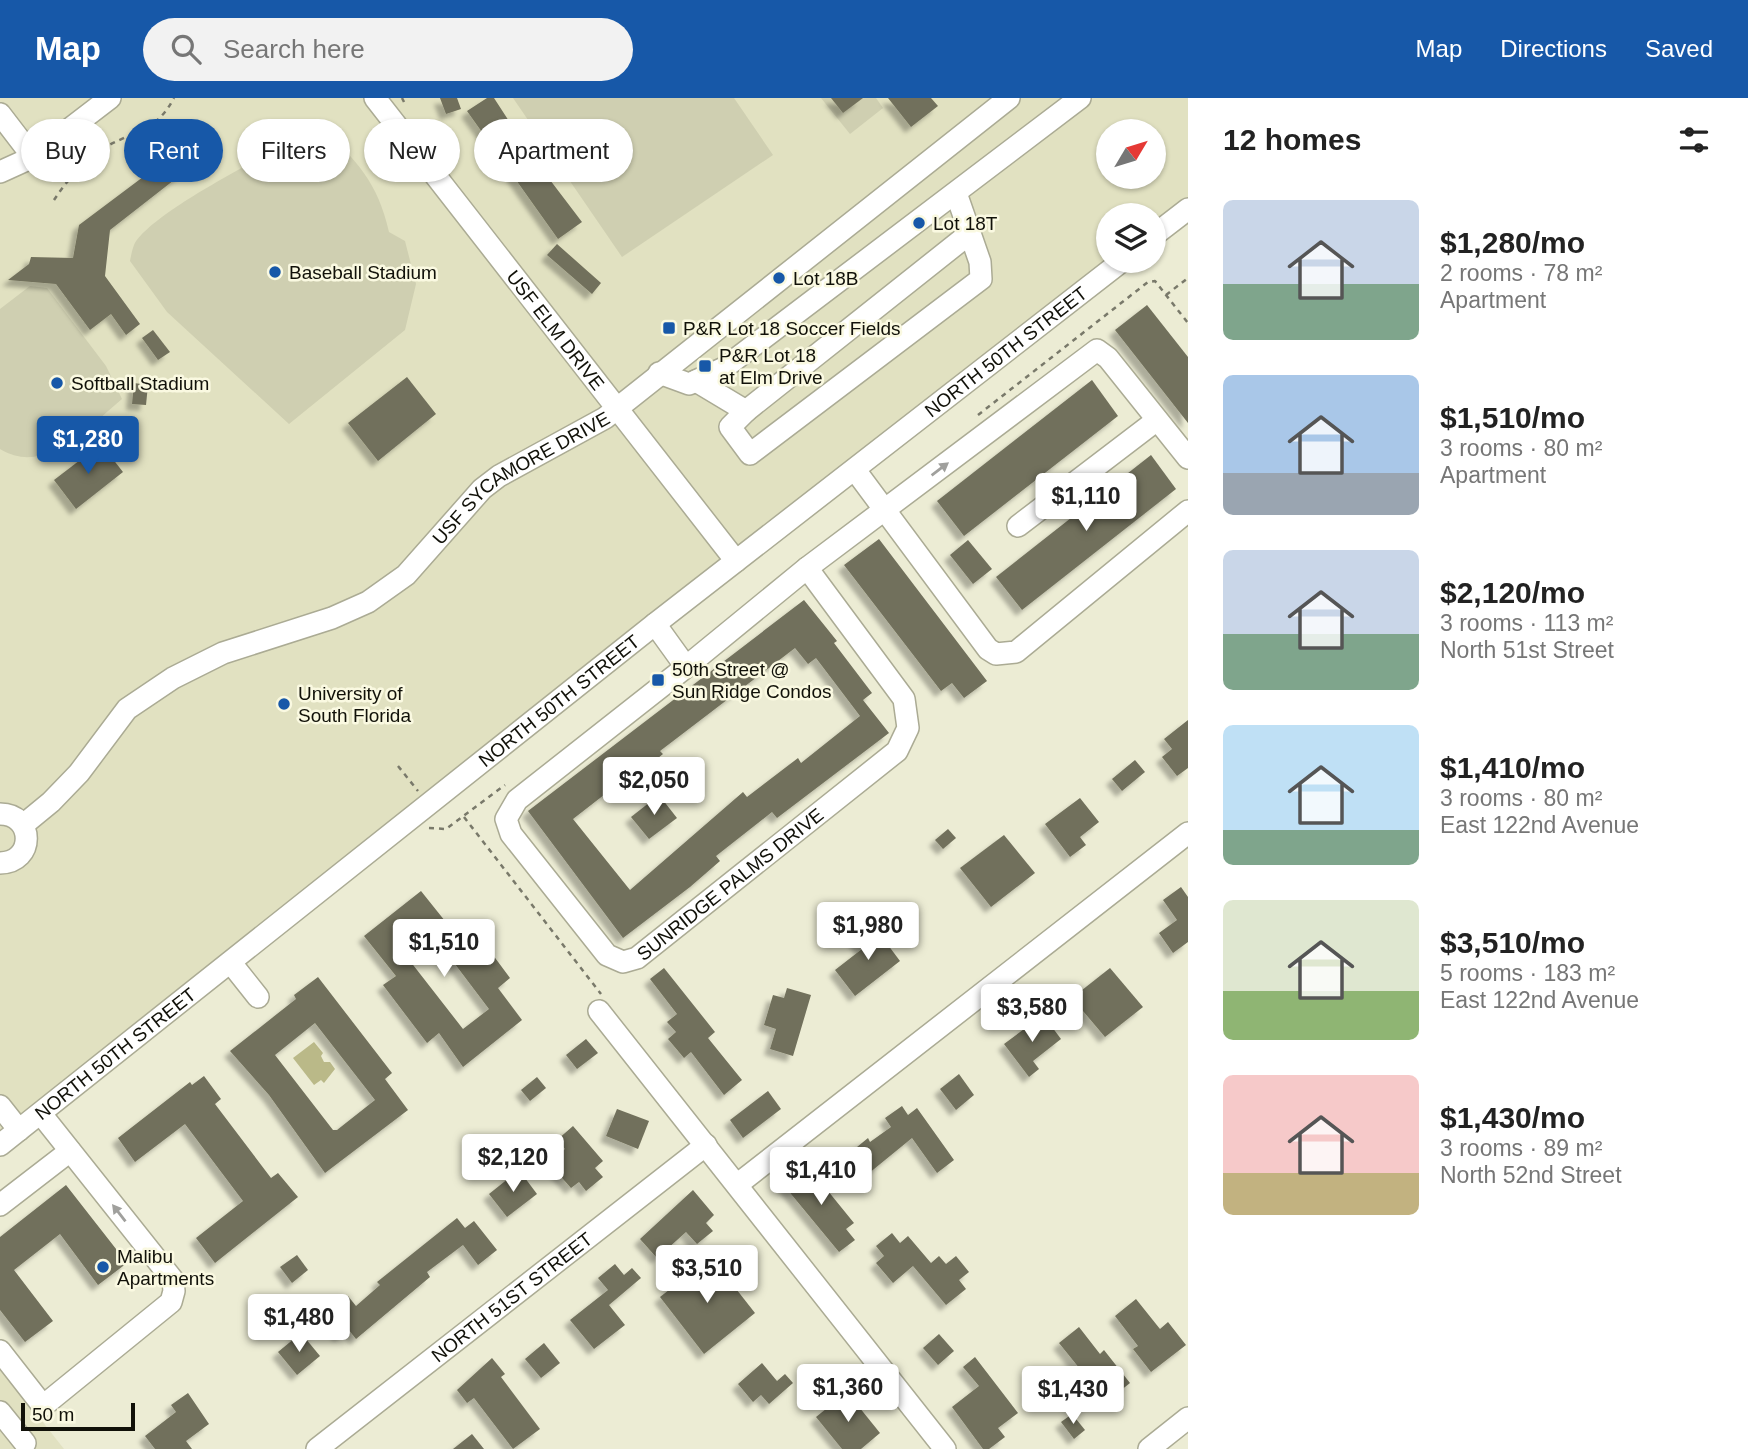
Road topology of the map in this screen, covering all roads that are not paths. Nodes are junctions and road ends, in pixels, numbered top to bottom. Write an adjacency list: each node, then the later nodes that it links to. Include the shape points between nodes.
1 (8, 98): 6 (street)
2 (110, 98): 8 (street)
3 (375, 98): 19 (street, USF ELM DRIVE)
4 (1009, 98): 17 (street, USF SYCAMORE DRIVE)
5 (1080, 98): 12 (street)
6 (0, 104)
7 (0, 114): 9 (street)
8 (83, 119)
9 (21, 141)
10 (21, 162): 11 (street)
11 (0, 172)
12 (956, 193): 15 (street); 18 (street, via 724,368)
13 (1188, 209): 14 (street)
14 (1166, 226)
15 (968, 234): 20 (street); 20 (street, via 980,262 981,279 750,454 730,427)
16 (1107, 273): 23 (street, NORTH 50TH STREET)
17 (659, 373): 18 (street, via 689,384); 19 (street, USF SYCAMORE DRIVE)
18 (696, 381): 20 (street)
19 (616, 409): 27 (street, USF ELM DRIVE); 32 (street, USF SYCAMORE DRIVE, via 491,483 406,575 368,602 223,653 173,678 127,709 79,774)
20 (746, 411)
21 (1157, 420): 22 (street, SUNRIDGE PALMS DRIVE); 24 (street, SUNRIDGE PALMS DRIVE, one-way to 21, via 1097,350); 26 (street)
22 (1188, 458)
23 (855, 470): 24 (street); 27 (street, NORTH 50TH STREET)
24 (886, 510): 25 (street, via 988,649 1006,655 1016,652); 28 (street, SUNRIDGE PALMS DRIVE)
25 (1188, 512)
26 (1018, 526)
27 (736, 562): 29 (street, NORTH 50TH STREET)
28 (807, 568): 30 (street, SUNRIDGE PALMS DRIVE); 30 (street, SUNRIDGE PALMS DRIVE, via 904,699 908,728 897,751 637,958 623,962 607,956 511,834 506,819 517,800)
29 (655, 624): 30 (street); 35 (street, NORTH 50TH STREET)
30 (686, 667)
31 (0, 814): 32 (street, via 11,815)
32 (23, 825): 34 (street, via 26,848 15,860)
33 (1188, 833): 44 (street)
34 (0, 863)
35 (231, 963): 36 (street); 39 (street, NORTH 50TH STREET)
36 (258, 997)
37 (599, 1011): 42 (street)
38 (0, 1106): 40 (street)
39 (41, 1114): 40 (street, NORTH 50TH STREET); 43 (street)
40 (19, 1130): 41 (street, NORTH 50TH STREET)
41 (0, 1145)
42 (706, 1145): 44 (street); 50 (street, NORTH 51ST STREET)
43 (70, 1150): 45 (street); 46 (street, one-way to 43, via 43,1406 171,1302 173,1280)
44 (738, 1184): 51 (street)
45 (0, 1205)
46 (0, 1351)
47 (0, 1412): 49 (street)
48 (1188, 1418): 52 (street)
49 (26, 1443)
50 (317, 1449)
51 (945, 1449)
52 (1149, 1449)

